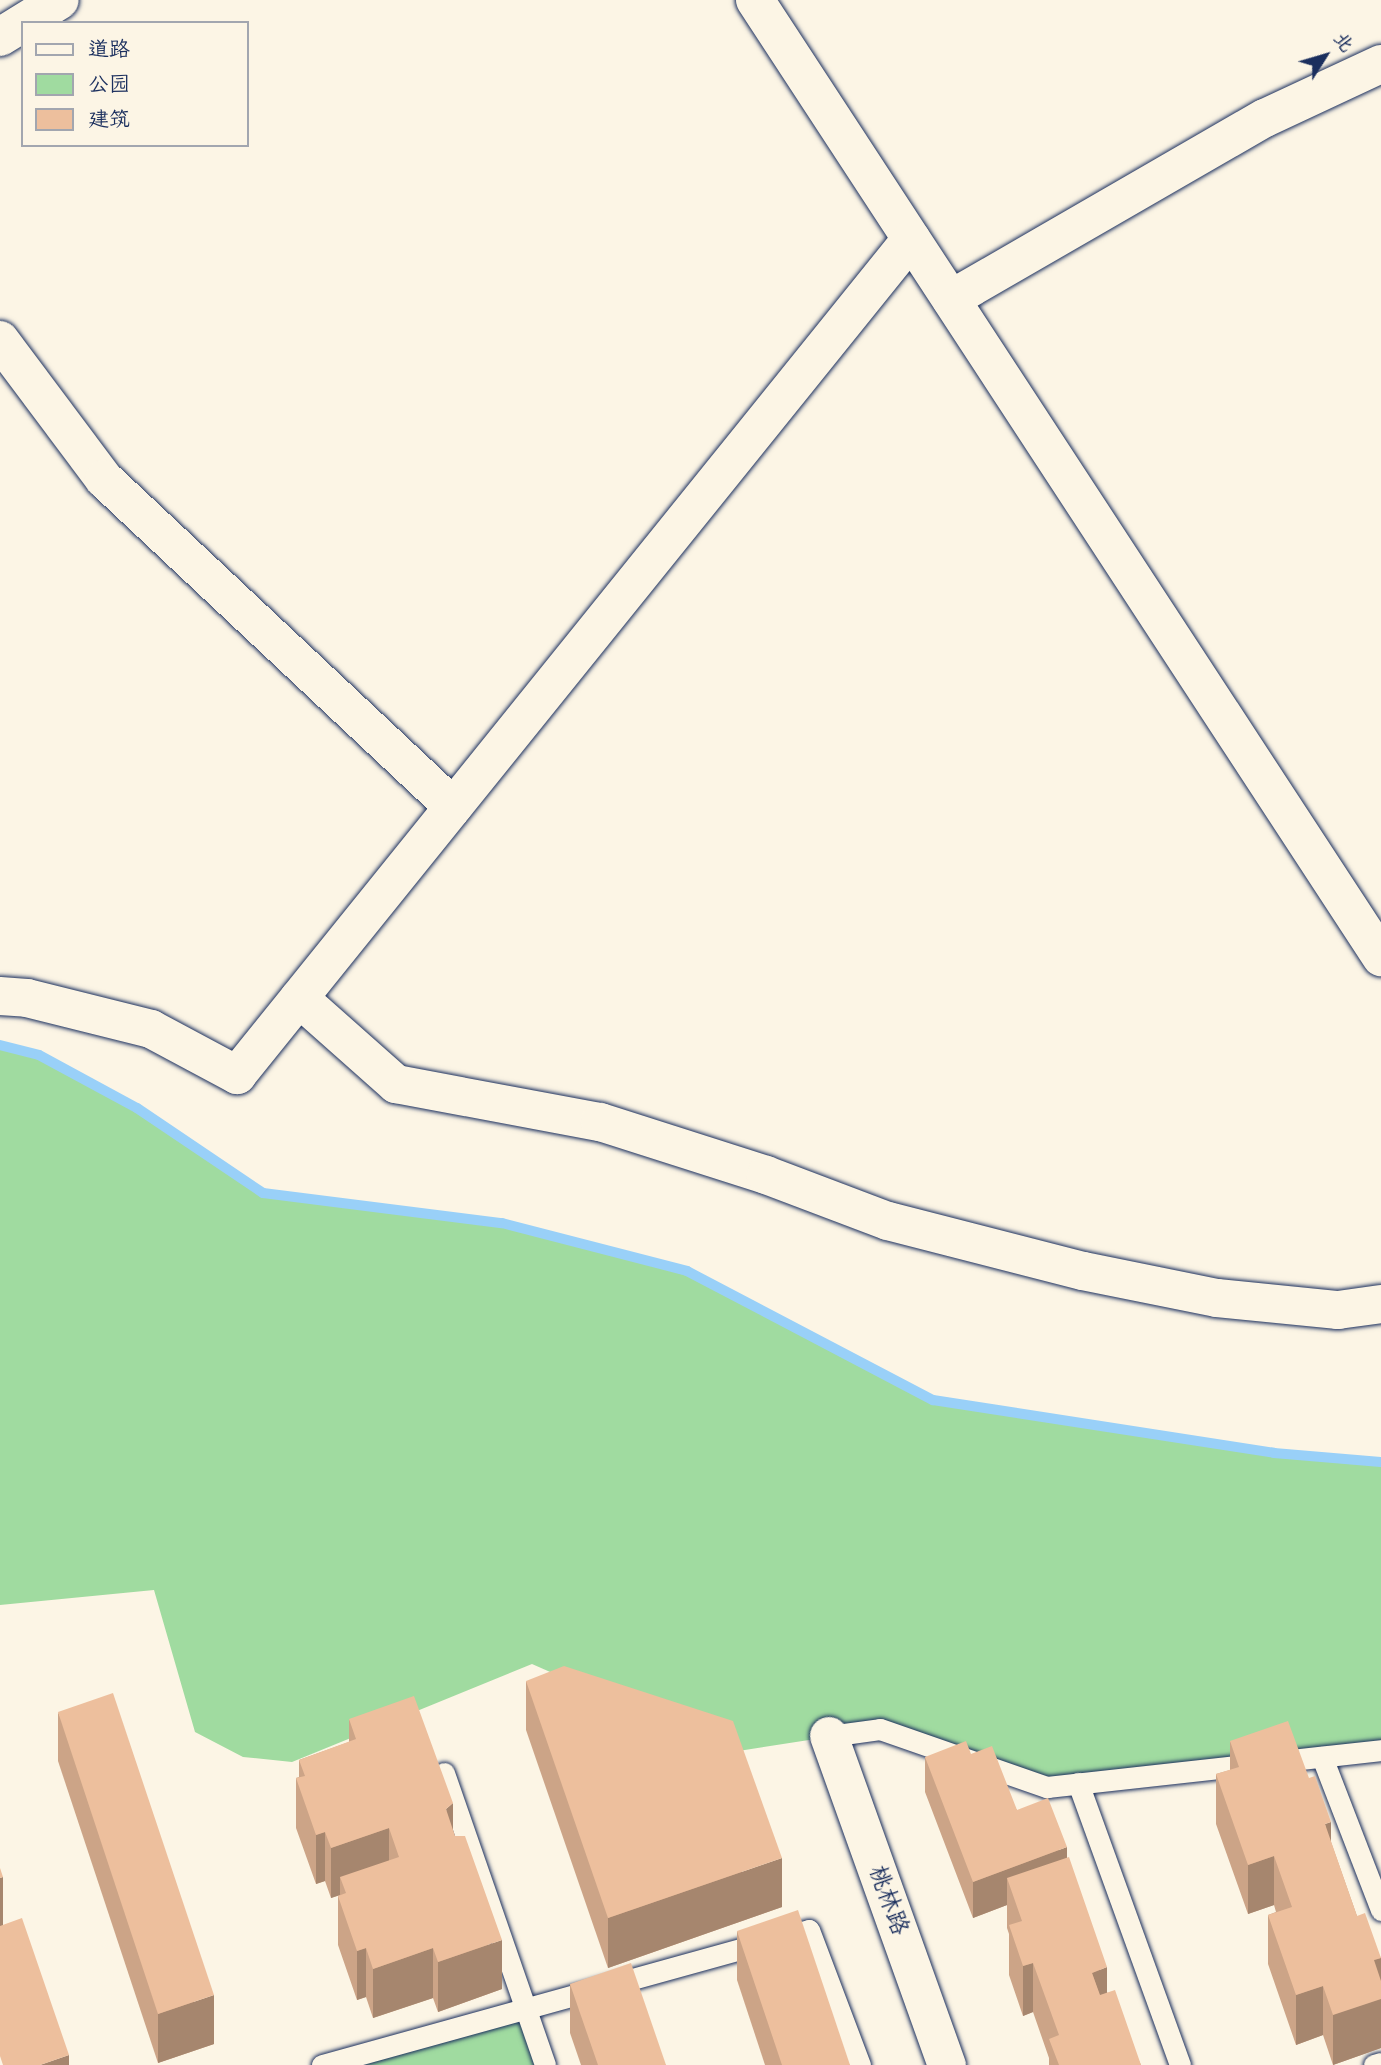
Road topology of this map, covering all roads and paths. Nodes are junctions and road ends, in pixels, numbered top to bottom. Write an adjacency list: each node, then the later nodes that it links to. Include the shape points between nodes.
1 (60, 0): 3 (street)
2 (755, 0): 7 (street)
3 (26, 21)
4 (21, 24): 5 (street)
5 (0, 37)
6 (1381, 64): 8 (street, via 1265,118)
7 (911, 239): 8 (street); 10 (street)
8 (951, 299): 11 (street)
9 (0, 340): 10 (street, via 104,480)
10 (453, 807): 13 (street)
11 (1381, 957)
12 (0, 996): 13 (street, via 27,998 151,1029 237,1074)
13 (299, 998): 14 (street, via 397,1084 600,1122 766,1175 888,1222 1083,1271 1217,1298 1338,1310)
14 (1381, 1304)
15 (829, 1736): 19 (lane, via 880,1729 1047,1787); 26 (street, 桃林路)
16 (1381, 1750): 17 (lane)
17 (1322, 1757): 19 (lane); 20 (lane)
18 (444, 1773): 21 (lane)
19 (1078, 1783): 27 (lane)
20 (1381, 1910)
21 (527, 2008): 23 (lane); 24 (lane); 25 (lane, via 809,1930)
22 (1381, 2063): 28 (lane)
23 (322, 2065)
24 (545, 2065)
25 (860, 2065)
26 (947, 2065)
27 (1180, 2065)
28 (1374, 2065)

